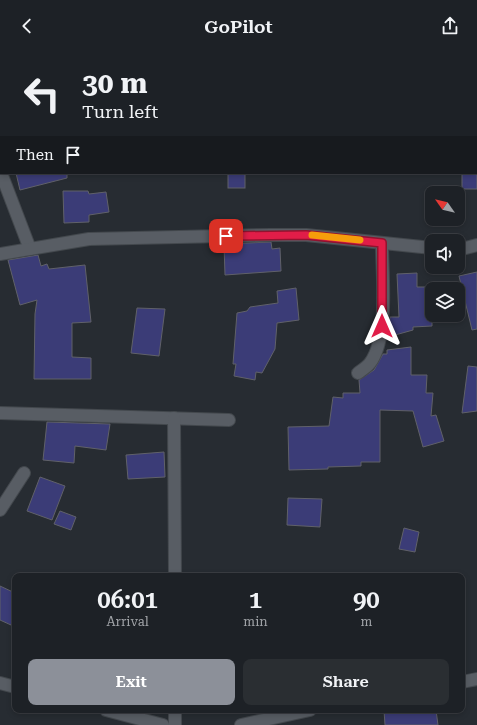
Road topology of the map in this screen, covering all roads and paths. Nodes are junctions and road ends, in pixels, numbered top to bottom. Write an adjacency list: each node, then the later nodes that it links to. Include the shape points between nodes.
1 (2, 174): 6 (street)
2 (382, 243): 4 (street); 6 (street, via 306,235 271,235 89,239); 8 (street, via 382,326 378,348 370,364)
3 (477, 245): 5 (street)
4 (425, 247)
5 (465, 248)
6 (30, 249): 7 (street)
7 (0, 254)
8 (358, 373)
9 (0, 413): 10 (street)
10 (174, 418): 11 (street); 14 (street)
11 (229, 420)
12 (24, 473): 13 (street)
13 (0, 510)
14 (175, 573)
15 (477, 679): 16 (street)
16 (465, 681)
17 (0, 683): 18 (street)
18 (12, 686)
19 (117, 713): 22 (street)
20 (175, 713): 23 (street)
21 (296, 713): 24 (street)
22 (163, 725)
23 (175, 725)
24 (240, 725)

